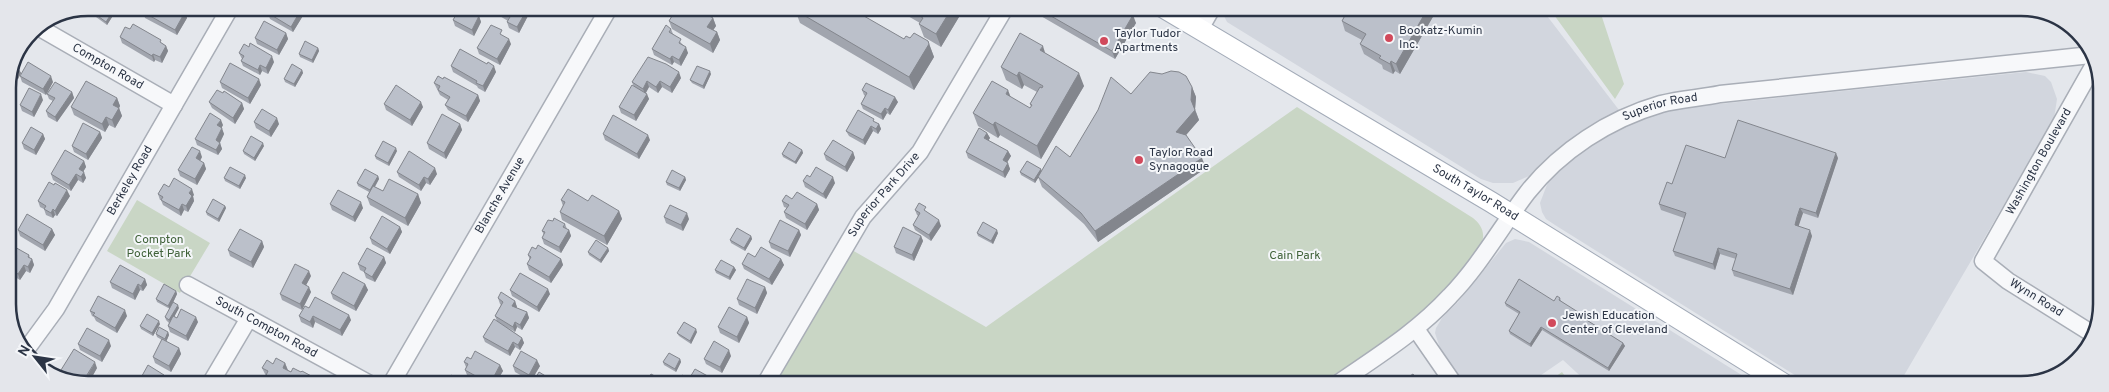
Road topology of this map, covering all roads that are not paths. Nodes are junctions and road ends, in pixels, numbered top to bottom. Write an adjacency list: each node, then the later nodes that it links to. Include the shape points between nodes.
1 (225, 16): 10 (street, Berkeley Road)
2 (605, 16): 20 (street, Blanche Avenue)
3 (999, 16): 21 (street, Superior Park Drive, via 920,152 863,217)
4 (1178, 16): 6 (main road, South Taylor Road)
5 (1207, 16): 6 (street)
6 (1200, 29): 11 (main road, South Taylor Road)
7 (45, 31): 10 (street, Compton Road)
8 (2085, 56): 11 (street, Superior Road, via 1720,94 1663,104 1615,122 1580,144 1543,176)
9 (2090, 72): 12 (street, Washington Boulevard)
10 (174, 105): 17 (street, Berkeley Road, via 56,310)
11 (1511, 214): 15 (street, Superior Road, via 1469,275); 24 (main road, South Taylor Road)
12 (1983, 261): 16 (street, Wynn Road)
13 (188, 285): 14 (street, South Compton Road)
14 (249, 318): 18 (street); 19 (street, South Compton Road)
15 (1416, 329): 22 (street, Superior Road); 23 (street)
16 (2087, 331)
17 (29, 345)
18 (215, 376)
19 (355, 376)
20 (396, 376)
21 (770, 376)
22 (1348, 376)
23 (1448, 376)
24 (1771, 376)

